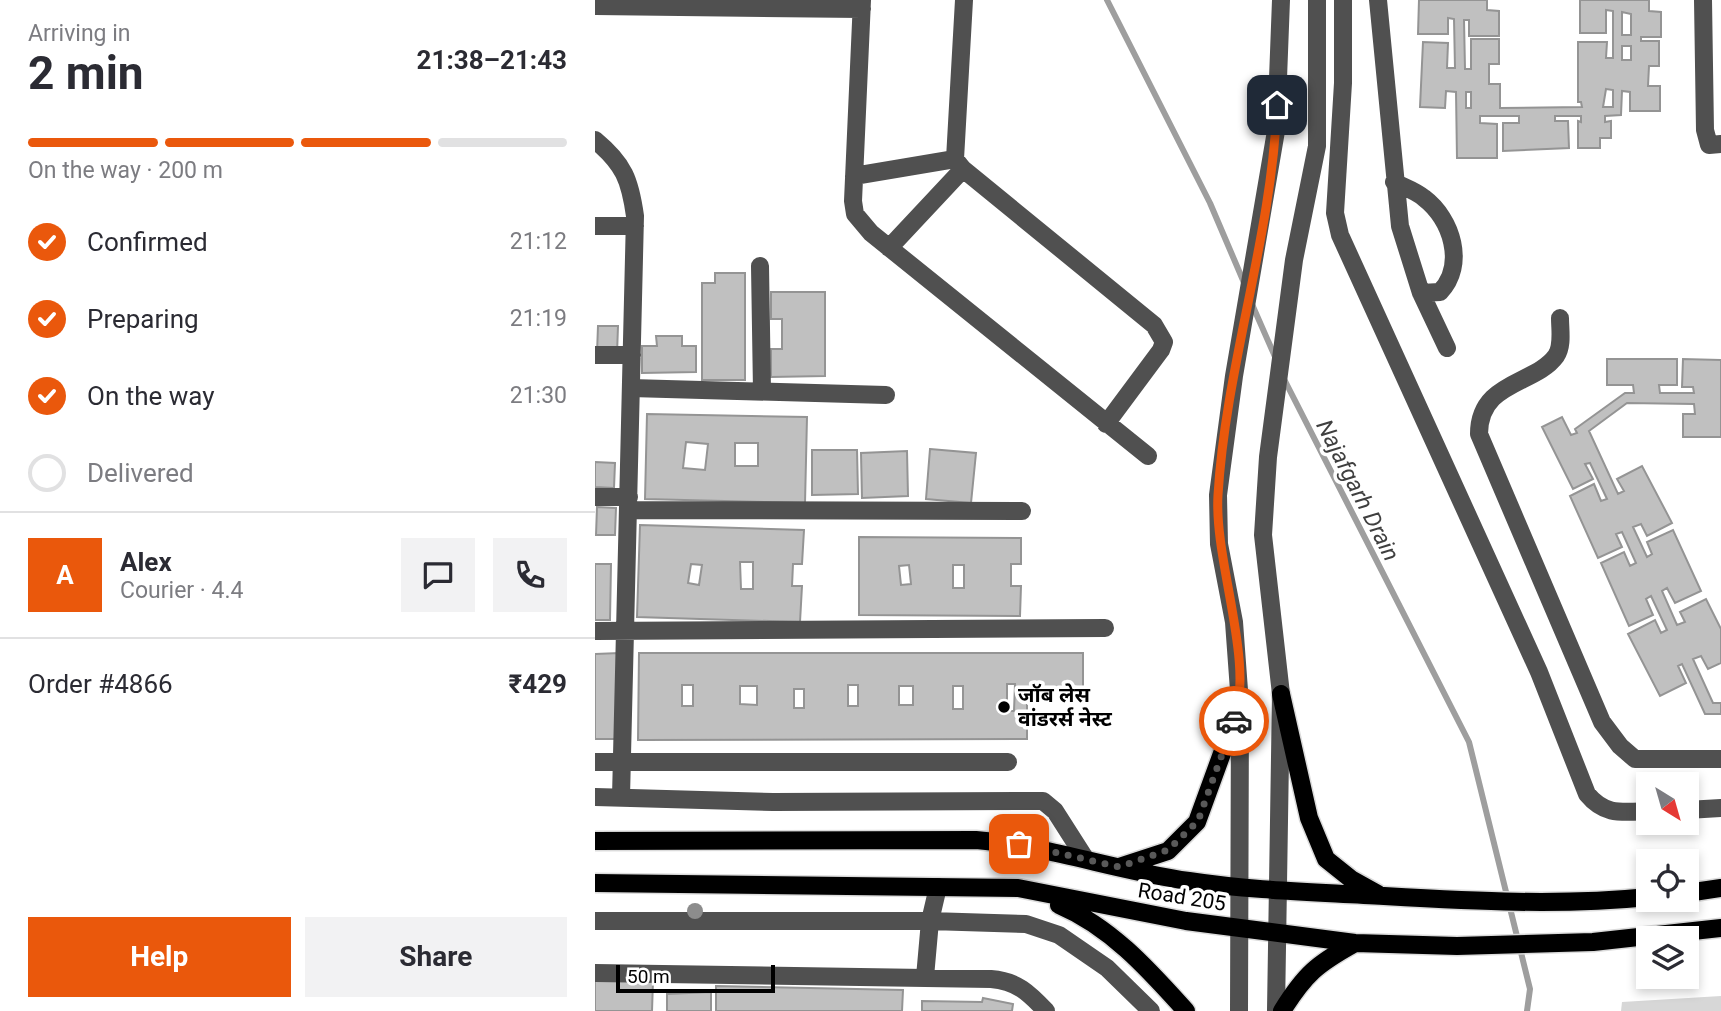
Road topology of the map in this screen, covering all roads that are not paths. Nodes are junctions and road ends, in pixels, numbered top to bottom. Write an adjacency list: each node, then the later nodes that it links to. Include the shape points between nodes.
1 (964, 0): 11 (street)
2 (1281, 0): 35 (street, via 1276,131 1234,376 1218,508)
3 (1317, 0): 34 (street, via 1317,146 1294,260 1268,457 1263,536)
4 (1343, 0): 44 (street, via 1335,214 1340,235 1539,672 1587,794 1597,806)
5 (1378, 0): 13 (street)
6 (1703, 0): 10 (street, via 1705,130 1709,145)
7 (862, 5): 8 (street); 12 (street)
8 (595, 6)
9 (595, 140): 15 (street, via 630,182)
10 (1721, 144)
11 (959, 164): 12 (street); 16 (street); 26 (street, via 1161,335 1161,350)
12 (854, 176): 16 (street, via 855,215)
13 (1394, 182): 18 (street, via 1400,226); 18 (street, via 1430,204 1446,224 1453,243 1454,270 1449,283 1440,292)
14 (595, 226): 15 (street)
15 (635, 226): 22 (street)
16 (889, 248): 26 (street)
17 (760, 266): 24 (street)
18 (1421, 293): 20 (street)
19 (1560, 318): 36 (street, via 1556,356 1491,400 1479,422 1479,434 1602,722 1635,759)
20 (1447, 348)
21 (595, 355): 22 (street)
22 (632, 355): 23 (street)
23 (631, 388): 24 (street); 29 (street)
24 (762, 391): 25 (street)
25 (886, 395)
26 (1106, 424): 27 (street)
27 (1148, 456)
28 (595, 497): 29 (street)
29 (629, 503): 30 (street); 33 (street)
30 (1021, 511)
31 (1105, 628): 33 (street)
32 (595, 631): 33 (street)
33 (626, 631): 38 (street)
34 (1281, 694): 54 (street); 55 (main road, via 1309,818 1327,859)
35 (1240, 704): 47 (main road, via 1198,821 1168,850); 52 (street)
36 (1721, 759)
37 (595, 762): 38 (street)
38 (623, 762): 39 (street); 41 (street)
39 (1008, 762)
40 (595, 797): 41 (street)
41 (621, 797): 46 (street, via 773,802 1043,801 1055,811)
42 (1721, 808): 43 (street)
43 (1699, 809)
44 (1636, 811)
45 (595, 841): 46 (main road, Road 205, via 976,840)
46 (1084, 858): 47 (main road, Road 205)
47 (1119, 867): 52 (main road, Road 205)
48 (595, 883): 49 (main road, Road 205)
49 (938, 887): 50 (main road, Road 205); 58 (street)
50 (1018, 888): 60 (main road, Road 205); 67 (main road, via 1081,914 1137,957)
51 (1721, 888): 53 (main road)
52 (1241, 889): 54 (main road, Road 205); 60 (street)
53 (1699, 891)
54 (1279, 892): 55 (main road, Road 205); 61 (street)
55 (1381, 896): 56 (main road, Road 205, via 1595,903)
56 (1636, 898)
57 (595, 921): 58 (street)
58 (930, 921): 64 (street); 66 (street, via 1026,924 1059,935 1107,968)
59 (1721, 928): 62 (main road, Road 205, via 1593,942)
60 (1239, 929): 61 (main road, Road 205); 68 (street)
61 (1278, 934): 62 (main road, Road 205); 69 (street)
62 (1355, 943): 70 (main road, via 1320,962)
63 (595, 973): 64 (street)
64 (925, 977): 65 (street, via 1007,980 1025,989)
65 (1046, 1011)
66 (1151, 1011)
67 (1186, 1011)
68 (1238, 1011)
69 (1276, 1011)
70 (1282, 1011)

